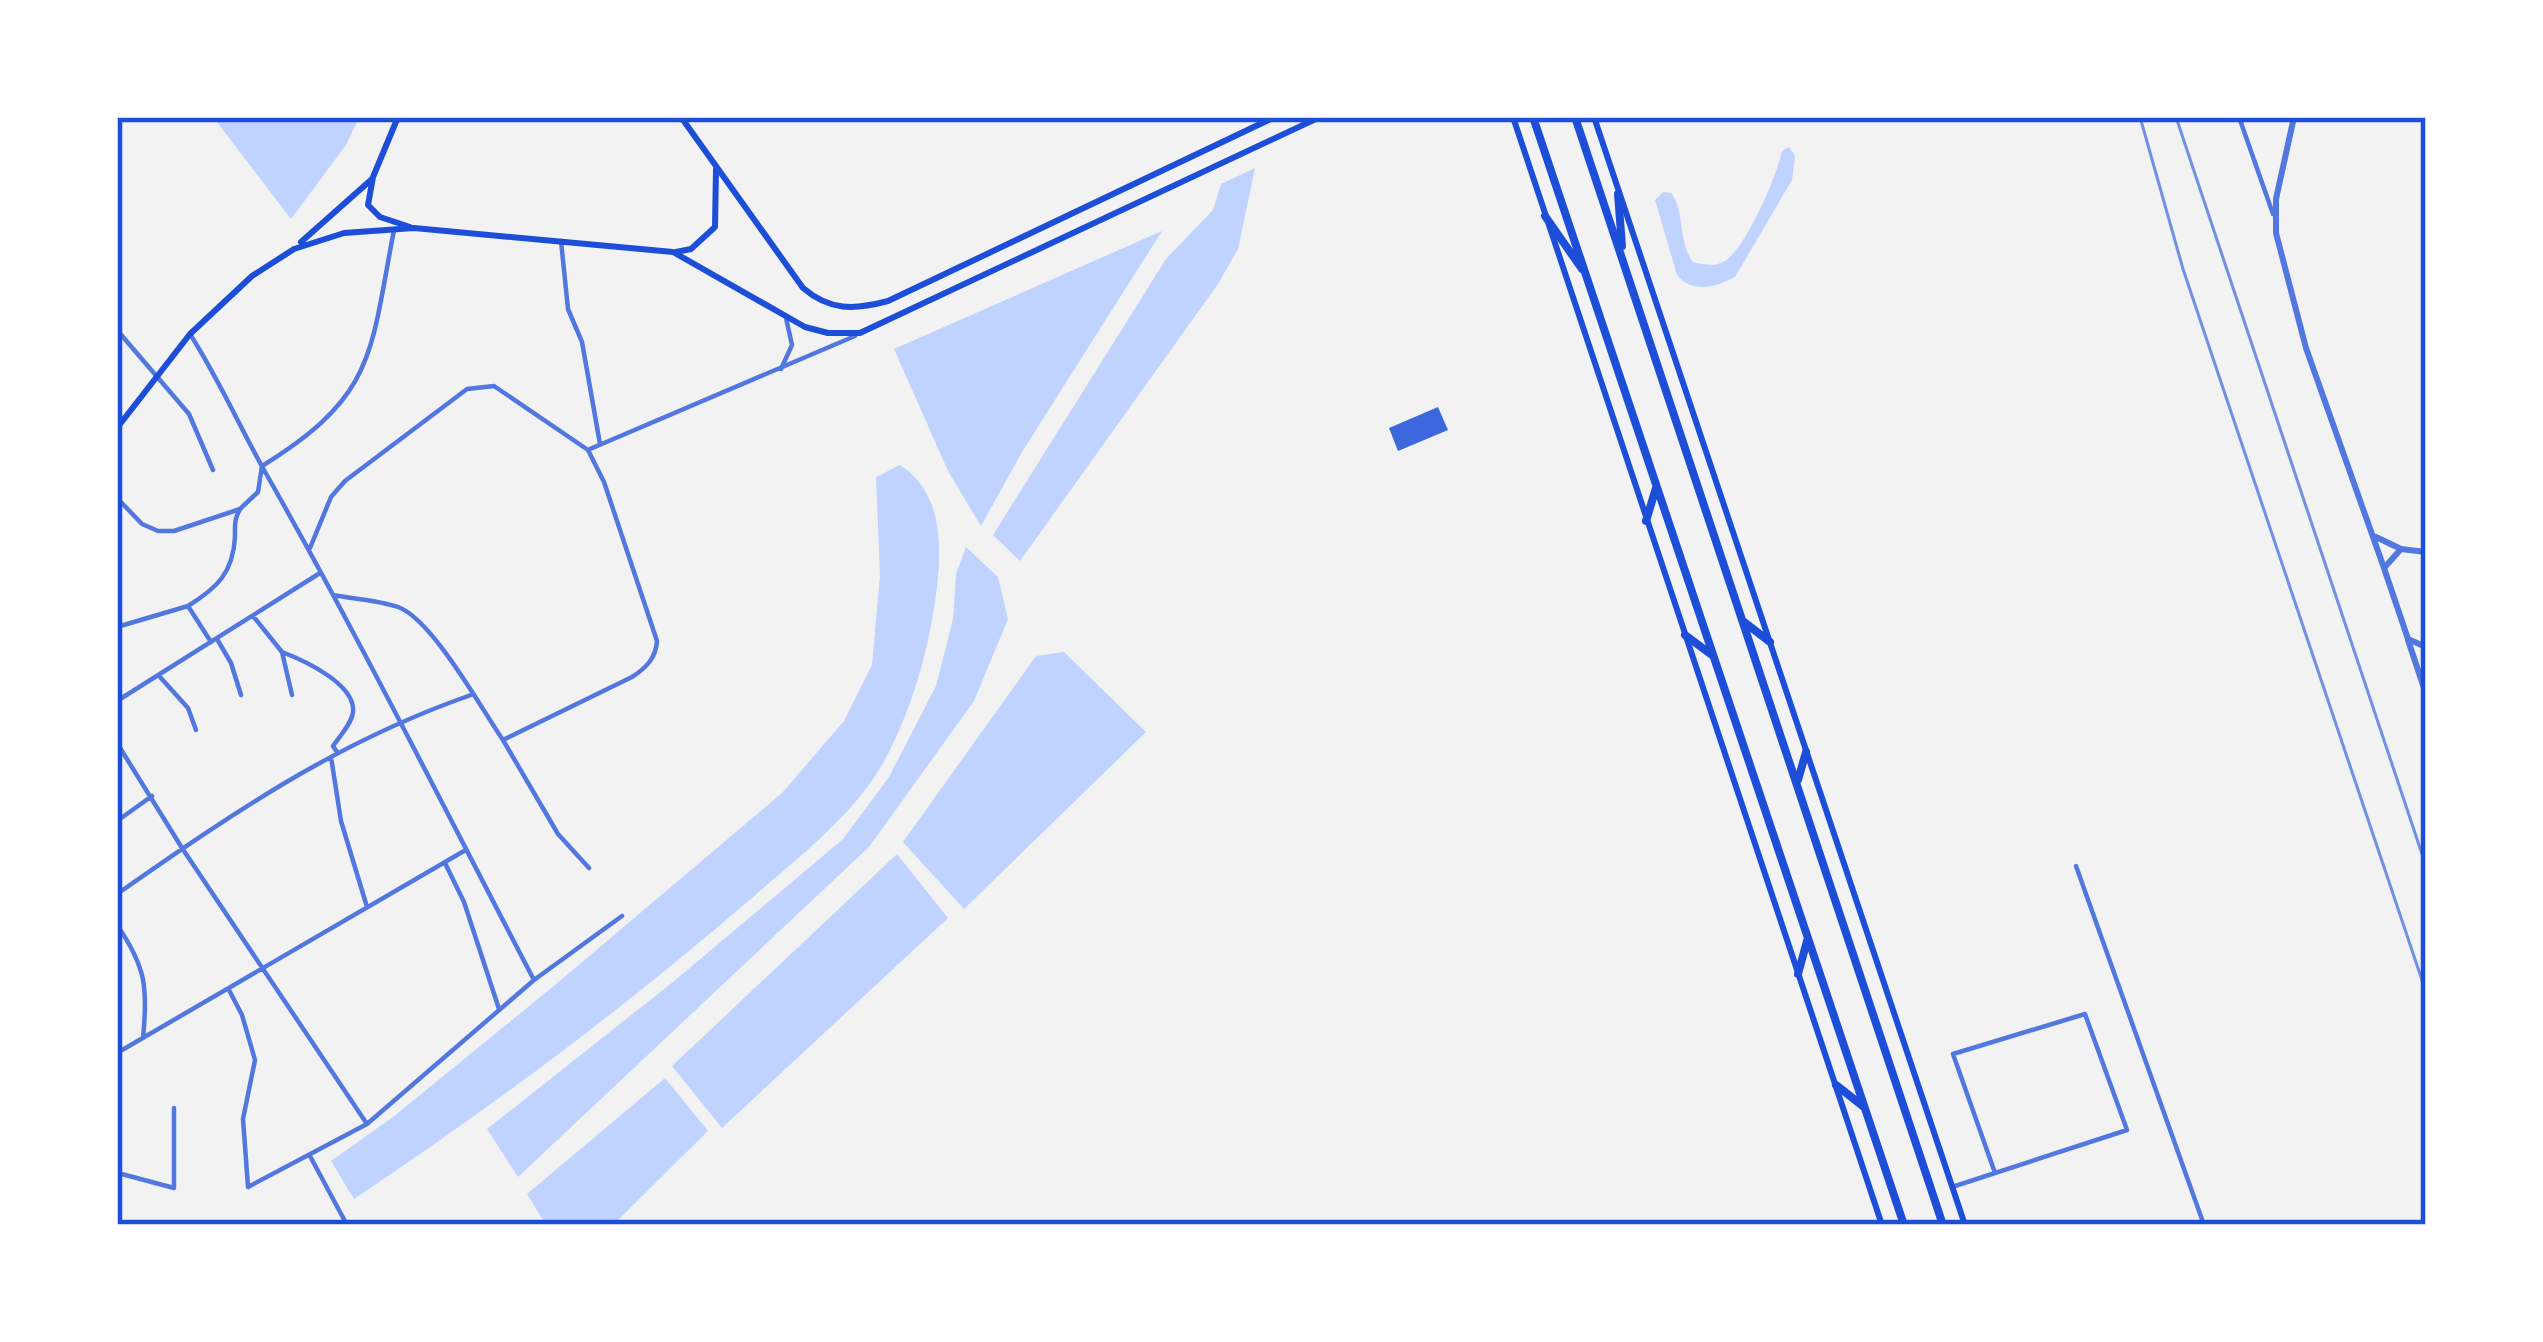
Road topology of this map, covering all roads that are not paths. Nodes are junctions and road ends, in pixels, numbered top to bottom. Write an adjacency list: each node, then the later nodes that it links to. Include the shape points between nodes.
1 (398, 117): 12 (main road)
2 (682, 117): 11 (main road)
3 (1275, 117): 11 (main road, via 888,301 856,308 821,303 803,287)
4 (1321, 117): 25 (main road)
5 (1513, 117): 15 (main road)
6 (1533, 117): 22 (main road)
7 (1575, 117): 21 (main road)
8 (1594, 117): 13 (main road)
9 (2240, 117): 14 (street)
10 (2294, 117): 14 (street)
11 (716, 165): 20 (main road, via 715,227 691,249)
12 (373, 178): 16 (main road, via 373,214); 19 (main road)
13 (1618, 194): 21 (main road); 52 (main road)
14 (2274, 215): 38 (street, via 2306,348)
15 (1545, 216): 22 (main road); 37 (main road)
16 (414, 228): 17 (main road); 18 (main road)
17 (394, 230): 19 (main road); 32 (street, via 365,368 327,419)
18 (561, 241): 20 (main road); 30 (street)
19 (294, 248): 26 (main road)
20 (674, 252): 23 (main road)
21 (1624, 263): 47 (main road)
22 (1590, 280): 34 (main road)
23 (786, 318): 25 (main road, via 818,331); 27 (street, via 792,345)
24 (117, 330): 28 (street)
25 (860, 333): 27 (street)
26 (190, 334): 28 (main road); 32 (street)
27 (781, 369): 30 (street)
28 (154, 376): 29 (main road); 33 (street, via 190,414)
29 (117, 428)
30 (600, 444): 31 (street)
31 (588, 450): 39 (street, via 503,390 475,386 338,488); 66 (street, via 656,650 632,677)
32 (262, 466): 36 (street, via 258,492); 39 (street)
33 (213, 470)
34 (1656, 488): 37 (main road); 55 (main road)
35 (117, 498): 36 (street, via 142,524 165,532)
36 (241, 509): 45 (street, via 226,576)
37 (1646, 521): 49 (main road)
38 (2373, 535): 40 (street); 42 (street)
39 (310, 548): 43 (street)
40 (2401, 549): 41 (street); 42 (street)
41 (2426, 552)
42 (2384, 568): 50 (street)
43 (322, 572): 44 (street); 46 (street)
44 (333, 595): 62 (street, via 410,613); 64 (street)
45 (188, 606): 48 (street); 51 (street)
46 (253, 616): 51 (street); 54 (street)
47 (1743, 621): 52 (main road); 70 (main road)
48 (117, 627)
49 (1684, 635): 55 (main road); 84 (main road)
50 (2408, 639): 53 (street); 58 (street)
51 (214, 640): 57 (street); 59 (street)
52 (1770, 642): 68 (main road)
53 (2426, 647)
54 (282, 652): 61 (street); 69 (street, via 312,664 353,704)
55 (1713, 656): 82 (main road)
56 (2426, 667): 58 (street)
57 (160, 677): 63 (street); 65 (street)
58 (2423, 684): 60 (street)
59 (241, 694)
60 (2426, 694)
61 (292, 695)
62 (471, 695): 64 (street); 66 (street)
63 (117, 701)
64 (398, 720): 69 (street); 74 (street)
65 (196, 730)
66 (503, 740): 77 (street, via 558,834)
67 (117, 743): 71 (street)
68 (1807, 752): 70 (main road); 97 (main road)
69 (334, 754): 73 (street); 79 (street, via 340,821)
70 (1797, 783): 101 (main road)
71 (152, 796): 72 (street); 73 (street)
72 (117, 821)
73 (182, 848): 78 (street); 83 (street)
74 (466, 850): 75 (street); 85 (street)
75 (445, 862): 79 (street); 87 (street)
76 (2077, 866): 103 (street)
77 (590, 868)
78 (117, 894)
79 (368, 908): 83 (street)
80 (622, 916): 85 (street)
81 (117, 925): 88 (street, via 148,990)
82 (1808, 938): 84 (main road); 92 (main road)
83 (266, 969): 86 (street); 93 (street)
84 (1798, 974): 90 (main road)
85 (533, 980): 87 (street)
86 (229, 990): 88 (street); 94 (street, via 255,1060 243,1119 248,1187)
87 (499, 1010): 93 (street)
88 (143, 1039): 89 (street)
89 (117, 1053)
90 (1836, 1085): 92 (main road); 99 (main road)
91 (174, 1108): 95 (street, via 174,1188 118,1173)
92 (1865, 1108): 100 (main road)
93 (367, 1124): 94 (street)
94 (309, 1156): 98 (street)
95 (117, 1157)
96 (1995, 1174): 96 (street, via 2127,1130 2085,1014 1954,1054); 97 (street)
97 (1952, 1187): 102 (main road)
98 (346, 1225)
99 (1882, 1225)
100 (1904, 1225)
101 (1943, 1225)
102 (1965, 1225)
103 (2204, 1225)

